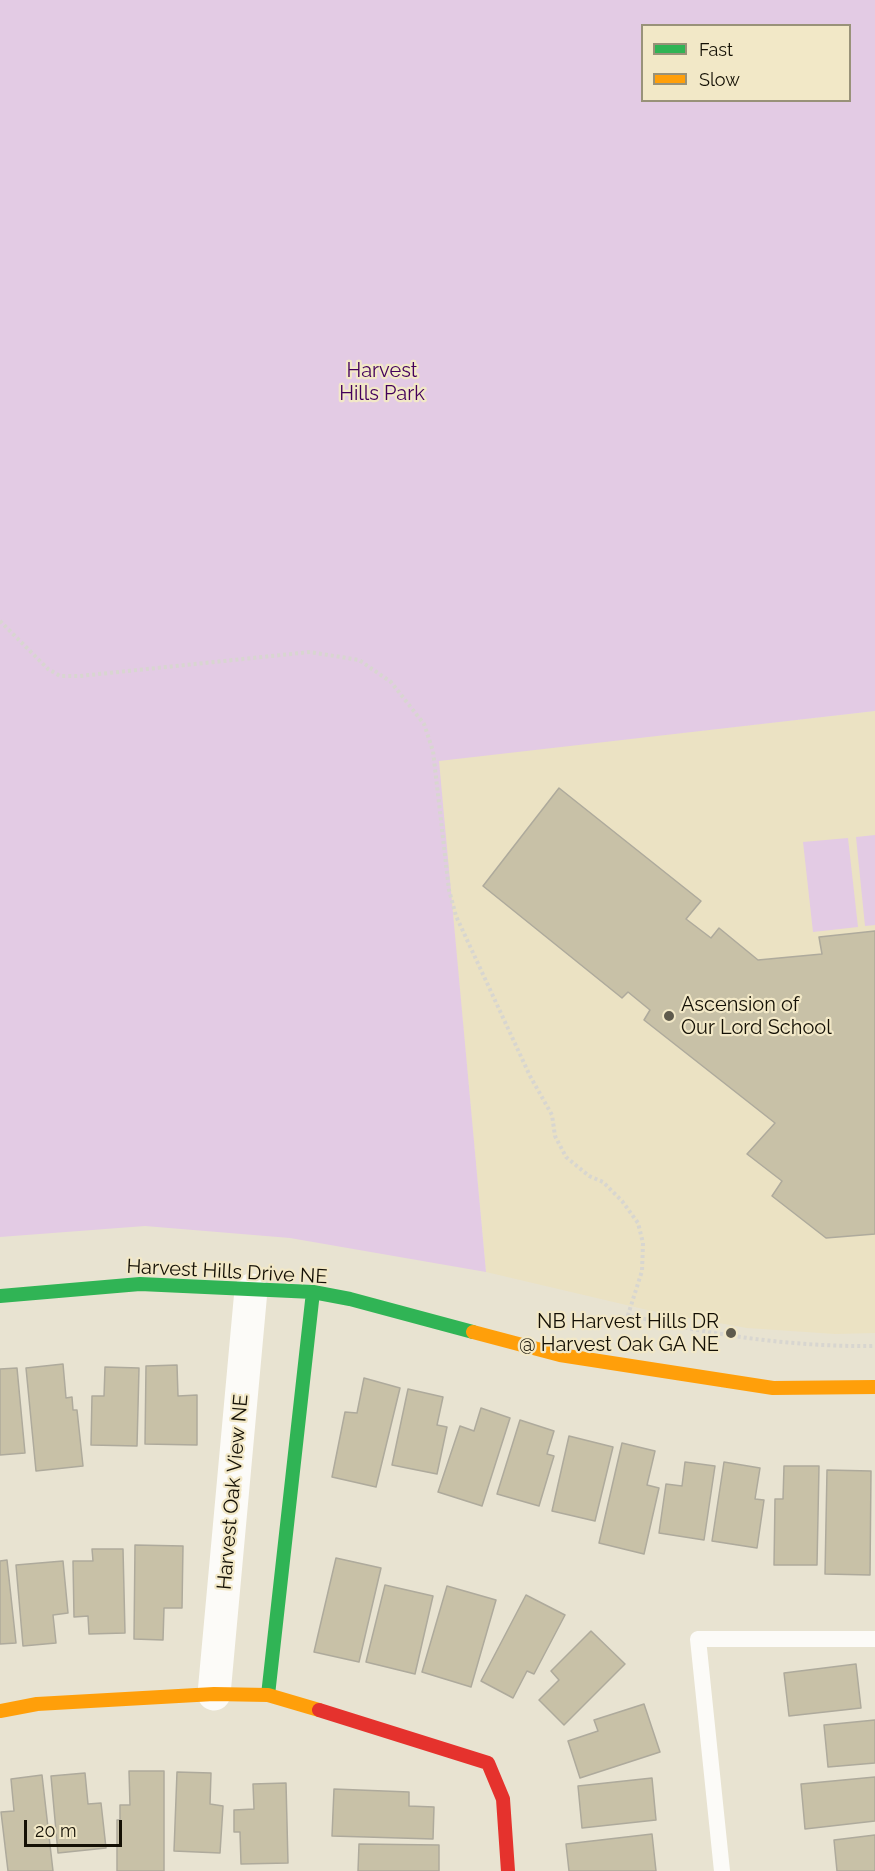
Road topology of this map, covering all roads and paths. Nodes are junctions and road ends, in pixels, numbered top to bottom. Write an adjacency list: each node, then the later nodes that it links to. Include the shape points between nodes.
1 (0, 621): 5 (path, via 60,676 310,652 359,660 391,682 424,724 433,751 449,890 456,916 530,1076 552,1114 555,1136 566,1157 603,1182 638,1223 643,1243 642,1271 628,1315 686,1329 776,1342)
2 (251, 1290): 3 (street, Harvest Hills Drive NE); 4 (street, Harvest Hills Drive NE, via 140,1284); 8 (street, Harvest Oak View NE)
3 (313, 1292): 6 (street, Harvest Hills Drive NE, via 560,1355 773,1388); 9 (street)
4 (0, 1296)
5 (875, 1346)
6 (875, 1387)
7 (875, 1639): 12 (lane, via 698,1639)
8 (214, 1694): 9 (street); 10 (street, via 37,1704)
9 (268, 1695): 11 (street, via 488,1763 503,1800)
10 (0, 1711)
11 (508, 1871)
12 (722, 1871)

